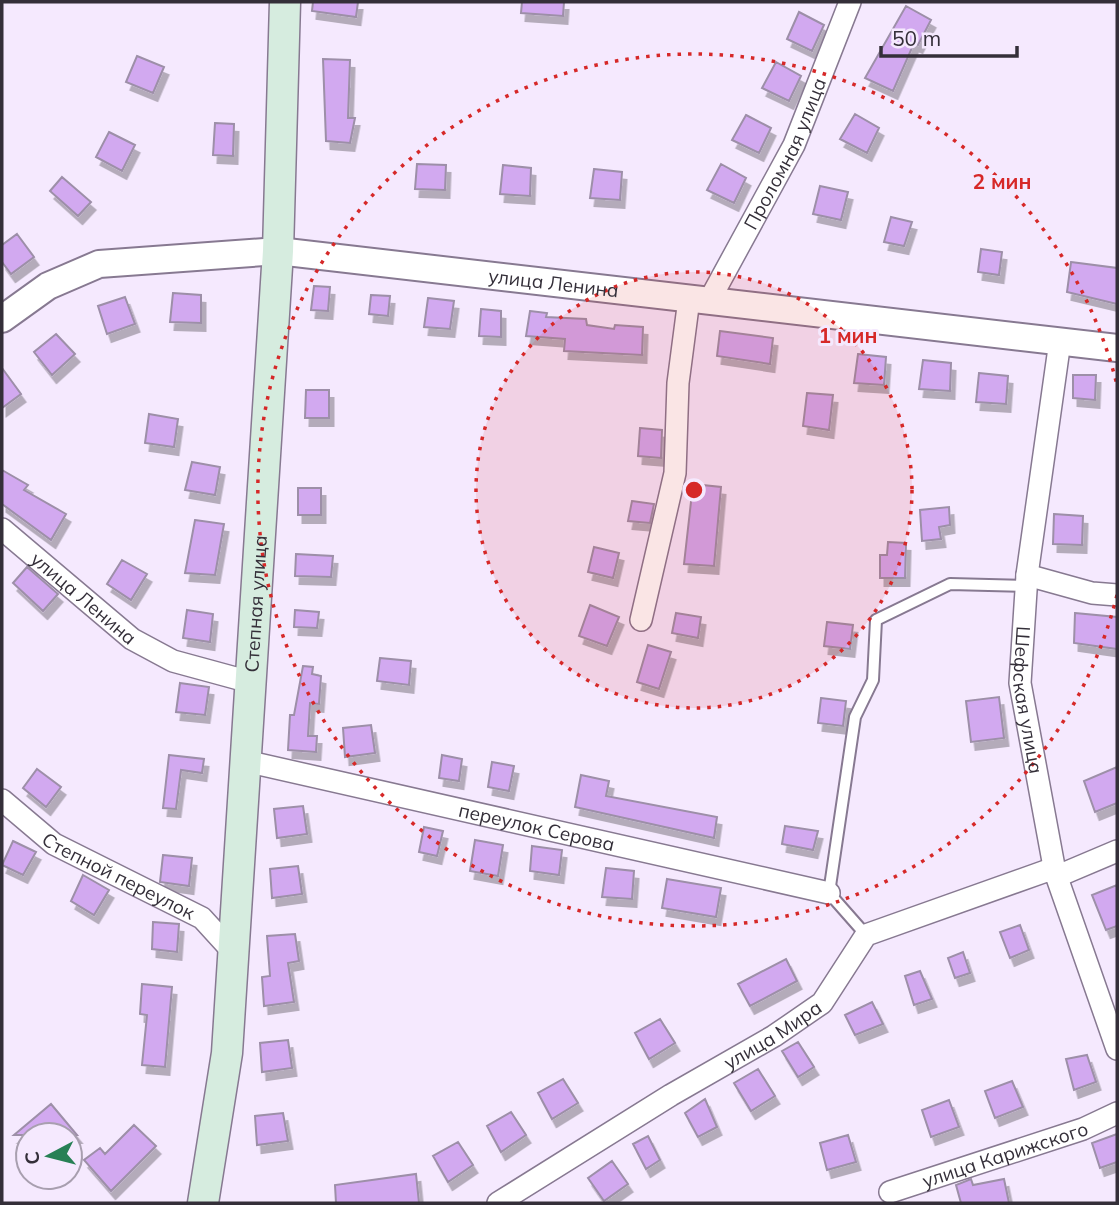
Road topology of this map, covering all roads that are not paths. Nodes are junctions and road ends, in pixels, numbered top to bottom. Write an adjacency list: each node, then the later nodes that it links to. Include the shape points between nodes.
1 (285, 2): 3 (main road, Степная улица)
2 (850, 2): 4 (street, Проломная улица, via 794,145)
3 (278, 251): 4 (street, улица Ленина); 5 (street, улица Ленина, via 99,264 48,286); 12 (main road, Степная улица)
4 (699, 300): 6 (street, улица Ленина); 11 (street, Проломная улица, via 678,383 675,473)
5 (2, 319)
6 (1060, 341): 7 (street, улица Ленина); 9 (street, Шефская улица)
7 (1117, 348)
8 (2, 529): 12 (street, улица Ленина, via 132,639 173,661)
9 (1026, 581): 10 (street); 16 (street, Шефская улица, via 1020,683); 17 (lane, via 950,583 876,620 873,680 855,717)
10 (1117, 595)
11 (641, 620)
12 (250, 682): 13 (main road, Степная улица)
13 (245, 761): 17 (street, переулок Серова); 19 (main road, Степная улица)
14 (2, 800): 19 (street, Степной переулок, via 54,845 202,918)
15 (1117, 851): 16 (street, via 1065,873)
16 (1055, 872): 18 (street, via 1046,871); 20 (street, Шефская улица)
17 (829, 893): 18 (lane)
18 (866, 934): 24 (street, улица Мира, via 822,1003)
19 (233, 951): 23 (main road, Степная улица, via 226,1053)
20 (1117, 1049)
21 (1117, 1113): 22 (street, улица Карижского, via 1083,1129)
22 (890, 1192)
23 (203, 1203)
24 (498, 1203)

